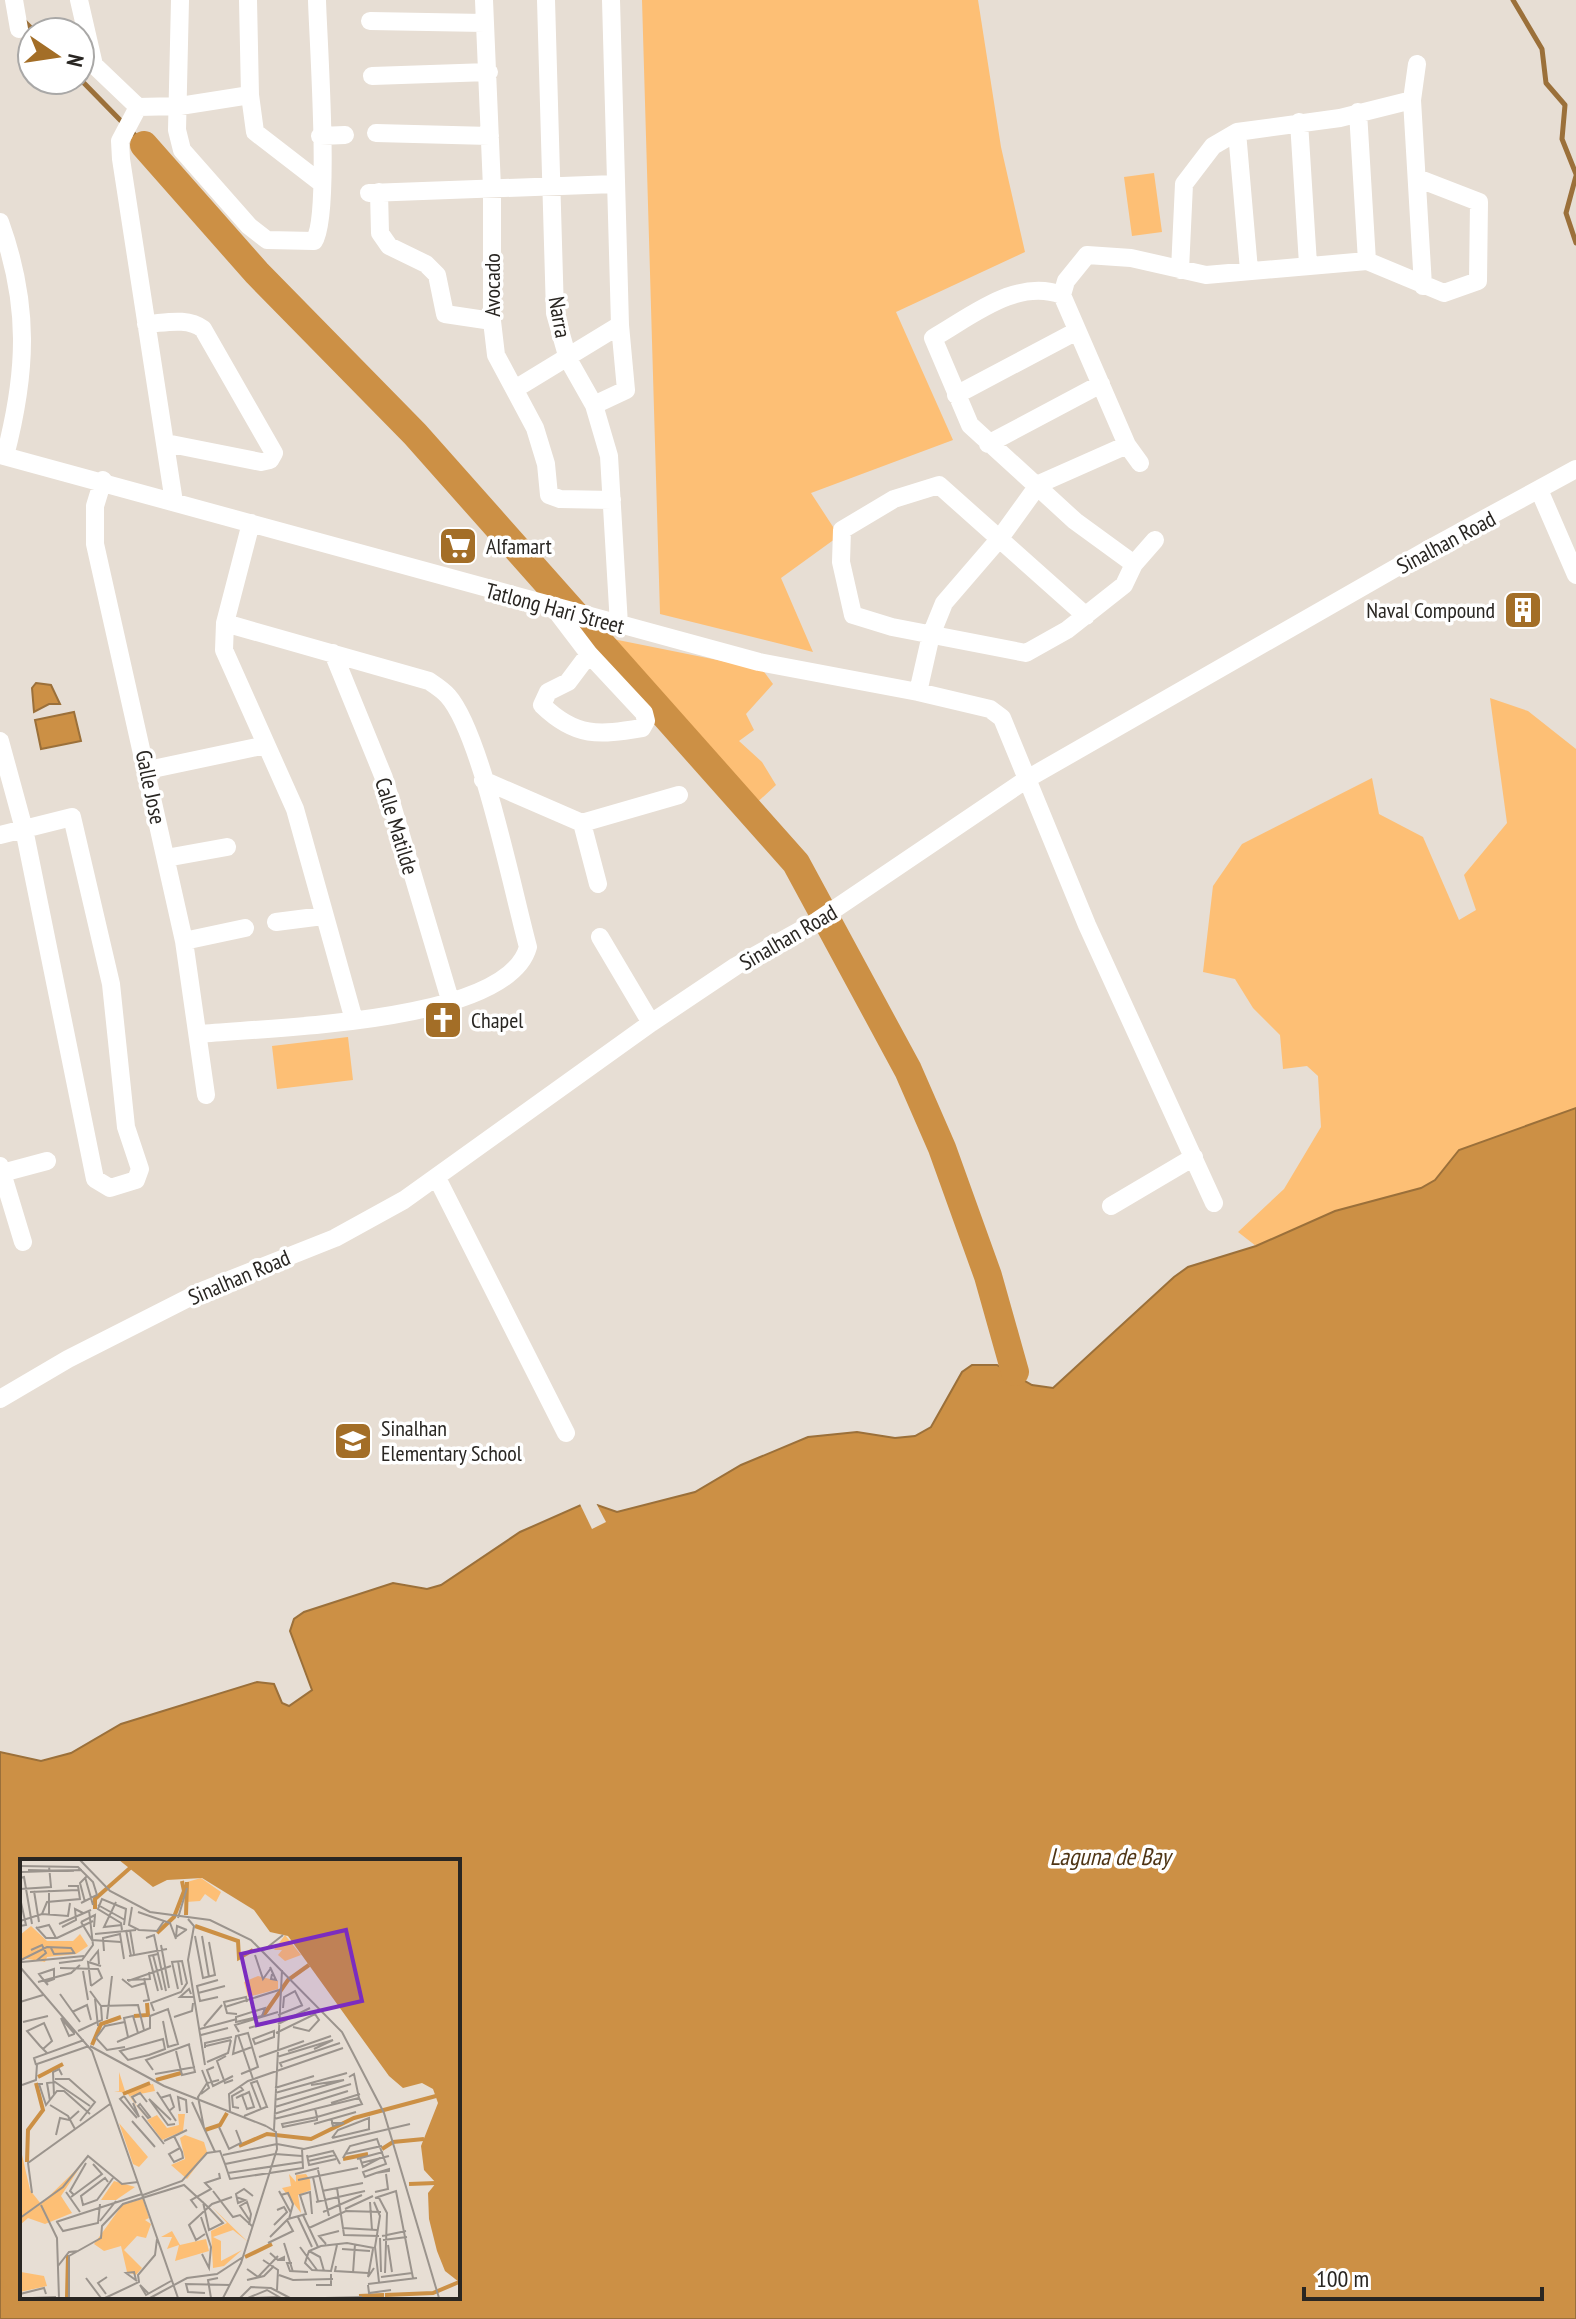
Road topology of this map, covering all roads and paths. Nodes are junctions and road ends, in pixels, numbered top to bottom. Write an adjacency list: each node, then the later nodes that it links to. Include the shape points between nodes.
1 (79, 0): 16 (street, via 94,65)
2 (180, 0): 15 (street)
3 (248, 0): 13 (street)
4 (317, 0): 22 (street)
5 (484, 0): 9 (street, Avocado)
6 (546, 0): 27 (street, Narra)
7 (611, 0): 26 (street)
8 (370, 21): 9 (street)
9 (485, 23): 11 (street, Avocado)
10 (1417, 64): 14 (street)
11 (489, 72): 12 (street); 23 (street, Avocado)
12 (372, 76)
13 (250, 95): 15 (street); 25 (street, via 255,132)
14 (1412, 100): 17 (street); 24 (street)
15 (180, 106): 16 (street); 25 (street, via 177,130 182,150 267,240 314,241 320,233)
16 (136, 112): 37 (street, via 120,141)
17 (1358, 112): 18 (street); 30 (street)
18 (1299, 122): 19 (street); 31 (street)
19 (1237, 132): 32 (street, via 1213,146 1184,184); 33 (street)
20 (376, 133): 23 (street)
21 (345, 135): 22 (street)
22 (320, 136): 25 (street)
23 (490, 136): 28 (street, Avocado)
24 (1417, 178): 34 (street); 34 (street, via 1479,202 1478,281 1444,293)
25 (321, 183)
26 (615, 184): 27 (street); 38 (street)
27 (550, 186): 28 (street); 40 (street, Narra, via 555,313)
28 (492, 188): 36 (street, Avocado); 36 (street, via 374,192 380,233 389,246 437,275 445,314)
29 (0, 222): 48 (street, via 24,315 17,408)
30 (1367, 261): 31 (street); 34 (street)
31 (1308, 264): 33 (street)
32 (1180, 270): 33 (street, via 1206,275); 35 (street, via 1131,258 1087,255 1066,281)
33 (1249, 270)
34 (1423, 286)
35 (1062, 295): 39 (street); 43 (street, via 1019,290 933,338)
36 (492, 321): 42 (street, Avocado, via 496,355)
37 (146, 324): 45 (street); 45 (street, via 184,322 203,329 274,453 261,462)
38 (620, 325): 40 (street); 44 (street, via 626,390)
39 (1075, 332): 41 (street); 43 (street)
40 (568, 359): 42 (street); 44 (street, Narra)
41 (1101, 384): 46 (street); 47 (street)
42 (515, 389): 54 (street, Avocado, via 535,428 549,495)
43 (956, 395): 46 (street, via 970,425)
44 (594, 405): 54 (street, Narra, via 609,456)
45 (166, 443): 55 (street)
46 (988, 444): 52 (street)
47 (1127, 445): 49 (street); 52 (street)
48 (2, 455): 51 (street, Tatlong Hari Street)
49 (1140, 463)
50 (1576, 469): 53 (street, Sinalhan Road)
51 (103, 480): 55 (street, Tatlong Hari Street); 71 (street, Galle Jose, via 95,506 95,544)
52 (1039, 484): 57 (street); 59 (street, via 1075,521)
53 (1540, 492): 60 (street); 72 (street, Sinalhan Road, via 1427,550)
54 (612, 500): 64 (street, Narra)
55 (174, 502): 56 (street, Tatlong Hari Street)
56 (251, 523): 61 (street, Tatlong Hari Street); 63 (street)
57 (1000, 538): 62 (street); 65 (street, via 944,603); 65 (street, via 939,485 894,499 842,530 841,562 853,615)
58 (1155, 540): 59 (street)
59 (1134, 564): 62 (street, via 1124,585)
60 (1576, 575)
61 (561, 610): 64 (street, Tatlong Hari Street); 67 (street)
62 (1086, 616): 65 (street, via 1026,653)
63 (225, 623): 66 (street); 70 (street, via 224,650)
64 (611, 623): 68 (street, Tatlong Hari Street, via 759,662)
65 (931, 635): 68 (street)
66 (333, 653): 73 (street, via 429,681 448,696); 86 (street, Calle Matilde, via 384,778)
67 (589, 654): 67 (street, via 644,713 642,728 585,733 542,705 548,692 568,682)
68 (918, 692): 72 (street, Tatlong Hari Street, via 990,709 1002,718)
69 (0, 741): 76 (street)
70 (266, 745): 71 (street); 81 (street, via 295,809)
71 (148, 770): 79 (street, Galle Jose)
72 (1027, 779): 88 (street, Sinalhan Road, via 825,916 736,966); 91 (street, via 1087,925)
73 (483, 780): 75 (street); 86 (street, via 528,947 524,963 513,974)
74 (679, 795): 75 (street)
75 (582, 823): 80 (street)
76 (24, 829): 76 (street, via 72,817 111,984 126,1127 140,1169 136,1180 124,1186 110,1188 95,1179); 77 (street)
77 (0, 835)
78 (227, 847): 79 (street)
79 (166, 858): 85 (street, Galle Jose)
80 (598, 884)
81 (323, 916): 82 (street); 87 (street)
82 (276, 922)
83 (245, 928): 85 (street)
84 (600, 937): 88 (street)
85 (184, 941): 89 (street, Galle Jose)
86 (451, 1003): 87 (street, via 413,1014)
87 (354, 1020): 89 (street)
88 (651, 1023): 94 (street, Sinalhan Road)
89 (200, 1034): 90 (street, Galle Jose)
90 (206, 1095)
91 (1194, 1157): 95 (street); 96 (street)
92 (47, 1161): 93 (street)
93 (1, 1169): 97 (street)
94 (437, 1178): 98 (street, Sinalhan Road, via 335,1238 204,1290); 99 (street)
95 (1214, 1203)
96 (1111, 1206)
97 (23, 1242)
98 (0, 1399)
99 (566, 1433)

